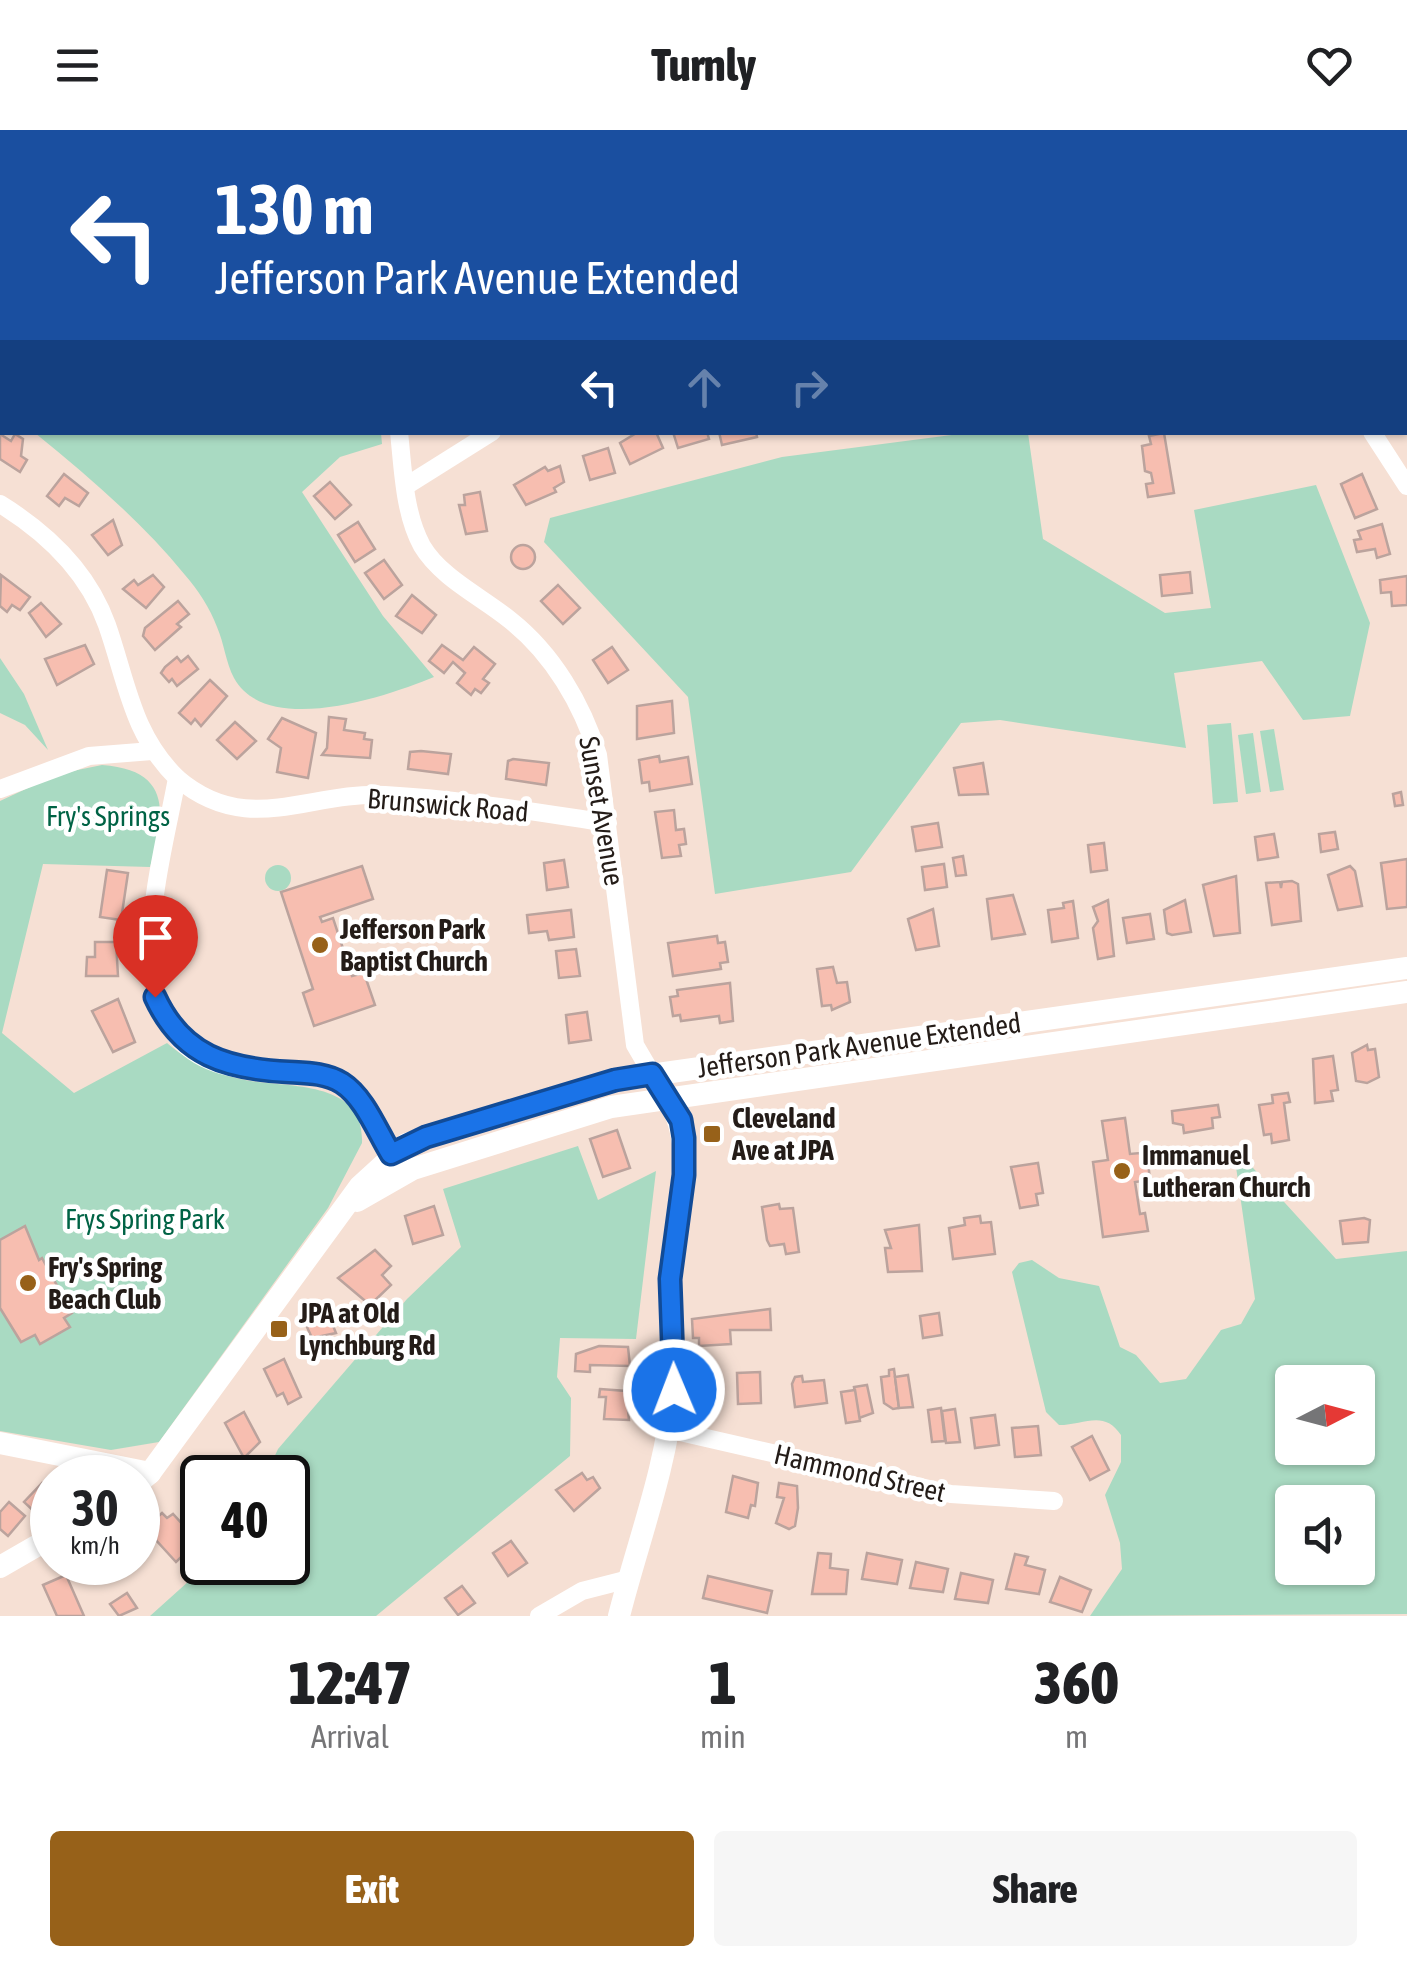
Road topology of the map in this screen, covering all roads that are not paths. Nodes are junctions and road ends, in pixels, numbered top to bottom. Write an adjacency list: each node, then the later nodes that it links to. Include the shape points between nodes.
1 (399, 435): 4 (street, Sunset Avenue)
2 (487, 435): 4 (street)
3 (1374, 435): 5 (street)
4 (406, 486): 10 (street, Sunset Avenue, via 415,532 434,562 532,641 578,703 598,755)
5 (1407, 486)
6 (0, 504): 7 (street, Brunswick Road, via 62,553 96,599)
7 (152, 751): 8 (street, Brunswick Road); 9 (street, via 89,756)
8 (177, 778): 10 (street, Brunswick Road, via 210,800 242,809 382,794); 15 (street, via 149,954 164,1017 193,1048 228,1066 311,1073 342,1083)
9 (0, 789)
10 (608, 823): 13 (street, Sunset Avenue, via 635,1045)
11 (1407, 968): 13 (street, Jefferson Park Avenue Extended)
12 (1407, 992): 14 (street, Jefferson Park Avenue Extended)
13 (652, 1074): 14 (street); 15 (street, Jefferson Park Avenue Extended, via 426,1137)
14 (667, 1096): 16 (street, Jefferson Park Avenue Extended, via 560,1121 413,1170); 17 (street, via 681,1120 684,1175 670,1279 674,1368)
15 (391, 1154): 16 (street, Jefferson Park Avenue Extended)
16 (346, 1208): 20 (street, Jefferson Park Avenue Extended)
17 (667, 1429): 21 (street, Hammond Street, via 951,1494); 24 (street)
18 (0, 1443): 19 (street)
19 (49, 1455)
20 (160, 1457)
21 (1054, 1501)
22 (30, 1550): 23 (street)
23 (0, 1567)
24 (629, 1579): 25 (street, via 582,1591); 26 (street)
25 (539, 1616)
26 (620, 1616)

